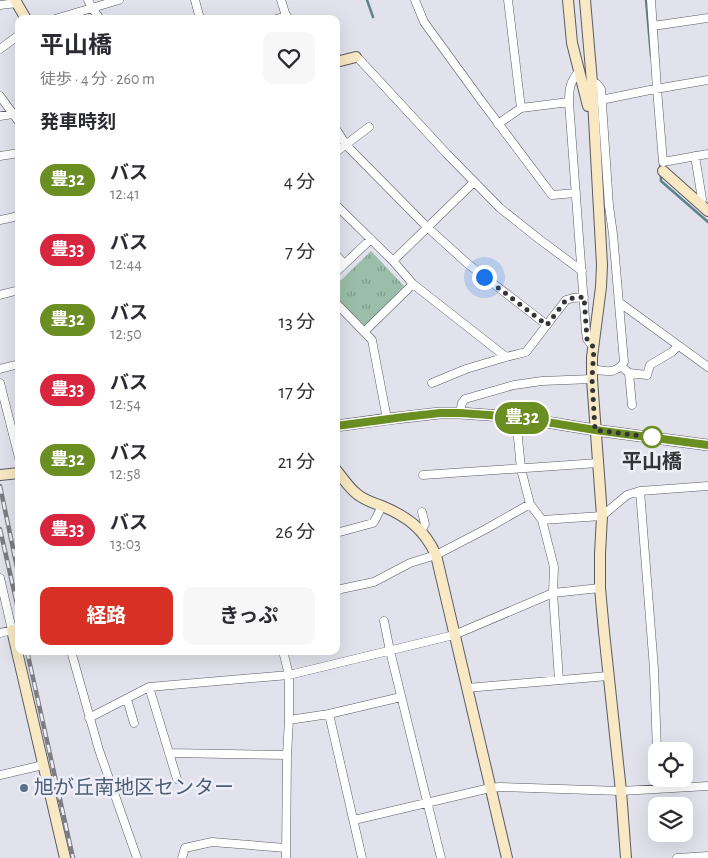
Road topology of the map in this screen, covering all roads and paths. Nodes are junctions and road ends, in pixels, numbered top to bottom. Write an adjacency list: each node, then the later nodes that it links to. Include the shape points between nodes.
1 (88, 0): 12 (street)
2 (119, 0): 12 (street)
3 (195, 0): 16 (street)
4 (281, 0): 17 (street)
5 (415, 0): 35 (street, via 424,22)
6 (508, 0): 31 (street)
7 (568, 0): 24 (street, via 572,43)
8 (585, 0): 26 (street)
9 (651, 0): 19 (street)
10 (16, 1): 11 (street); 13 (street)
11 (0, 5)
12 (92, 8): 14 (street); 15 (street)
13 (24, 15)
14 (68, 15)
15 (97, 15)
16 (199, 15)
17 (286, 15)
18 (708, 18): 19 (street)
19 (653, 26): 27 (street)
20 (15, 38): 21 (street)
21 (0, 49)
22 (356, 57): 23 (street); 46 (street)
23 (340, 61)
24 (579, 71): 30 (street, via 569,88); 37 (street)
25 (708, 80): 27 (street)
26 (592, 82): 29 (street, via 601,89); 37 (street)
27 (654, 89): 29 (street); 45 (street)
28 (0, 96): 32 (street)
29 (601, 100): 64 (street)
30 (569, 102): 31 (street); 47 (street)
31 (521, 108): 35 (street)
32 (13, 114): 33 (street); 34 (street)
33 (0, 116)
34 (15, 117)
35 (498, 124): 47 (street, via 552,195)
36 (369, 128): 39 (street)
37 (594, 129): 69 (street, via 602,265)
38 (340, 135): 39 (street)
39 (346, 145): 40 (street); 53 (street)
40 (340, 149)
41 (15, 154): 43 (street)
42 (708, 154): 44 (street)
43 (0, 156)
44 (694, 156): 45 (street); 48 (street)
45 (663, 166): 48 (street)
46 (474, 182): 53 (street); 59 (street, via 510,216)
47 (576, 194): 59 (street)
48 (702, 199): 50 (street)
49 (340, 209): 54 (street)
50 (708, 211)
51 (15, 217): 52 (street)
52 (0, 220)
53 (427, 228): 56 (street); 66 (street)
54 (371, 239): 56 (street); 57 (street)
55 (340, 260): 57 (street)
56 (393, 261): 60 (street)
57 (344, 264): 58 (street)
58 (340, 268)
59 (582, 272): 63 (street)
60 (413, 284): 67 (street); 70 (street)
61 (15, 291): 62 (street)
62 (0, 295)
63 (584, 297): 66 (street, via 566,300); 69 (street, via 587,339)
64 (620, 303): 68 (street); 72 (street, via 624,355)
65 (340, 307): 67 (street)
66 (547, 325): 70 (street, via 526,352)
67 (364, 332): 82 (street, via 372,340)
68 (678, 346): 73 (street); 75 (street, via 650,365 647,376)
69 (594, 348): 76 (street)
70 (506, 357): 78 (street)
71 (15, 365): 74 (street)
72 (621, 366): 75 (street); 76 (street, via 613,371)
73 (708, 367)
74 (0, 369)
75 (629, 373): 79 (street)
76 (592, 374): 80 (street, via 514,385 465,400); 84 (street)
77 (0, 383): 85 (street)
78 (432, 383)
79 (632, 406)
80 (460, 413): 81 (street); 82 (street)
81 (516, 417): 84 (street); 88 (street)
82 (387, 419): 83 (street)
83 (340, 425)
84 (595, 430): 86 (street); 87 (street)
85 (15, 442)
86 (708, 445)
87 (598, 463): 88 (street); 98 (street)
88 (521, 469): 92 (street); 95 (street)
89 (15, 473): 90 (street)
90 (0, 475)
91 (340, 475): 96 (street, via 358,495)
92 (423, 476)
93 (708, 486): 94 (street)
94 (640, 491): 98 (street, via 627,495); 127 (street)
95 (530, 504): 99 (street); 102 (street)
96 (382, 506): 100 (street, via 400,514); 101 (street, via 372,523)
97 (422, 512): 100 (street, via 425,524)
98 (602, 516): 99 (street); 104 (street)
99 (542, 520): 106 (street, via 554,567)
100 (421, 531): 102 (street)
101 (340, 532)
102 (436, 555): 105 (street, via 410,563 374,582); 110 (street)
103 (0, 578): 108 (street)
104 (600, 588): 106 (street); 117 (street)
105 (340, 590)
106 (553, 593): 110 (street); 118 (street)
107 (384, 621): 112 (street)
108 (12, 630): 109 (street); 111 (street)
109 (0, 633)
110 (454, 635): 112 (street); 120 (street)
111 (15, 643)
112 (390, 651): 116 (street); 121 (street)
113 (18, 655): 130 (street)
114 (72, 655): 124 (street)
115 (285, 655): 116 (street)
116 (289, 675): 119 (street); 125 (street)
117 (608, 676): 118 (street); 136 (street)
118 (559, 680): 120 (street)
119 (149, 687): 122 (street); 128 (street)
120 (467, 688): 134 (street)
121 (401, 697): 123 (street); 137 (street)
122 (127, 699): 124 (street); 126 (street)
123 (328, 714): 125 (street); 138 (street)
124 (90, 718): 142 (street)
125 (289, 720): 129 (street)
126 (134, 723)
127 (657, 742)
128 (169, 753): 129 (street); 132 (street)
129 (287, 755): 139 (street)
130 (43, 765): 131 (street); 141 (street)
131 (0, 776)
132 (177, 778)
133 (708, 786): 135 (street)
134 (490, 788): 136 (street); 137 (street); 147 (street)
135 (659, 789): 136 (street)
136 (621, 791): 148 (street)
137 (427, 802): 138 (street); 146 (street)
138 (354, 820): 145 (street)
139 (286, 848): 143 (street, via 212,842 185,848); 144 (street)
140 (706, 856): 149 (street)
141 (65, 858)
142 (137, 858)
143 (182, 858)
144 (286, 858)
145 (362, 858)
146 (441, 858)
147 (506, 858)
148 (626, 858)
149 (677, 858)

